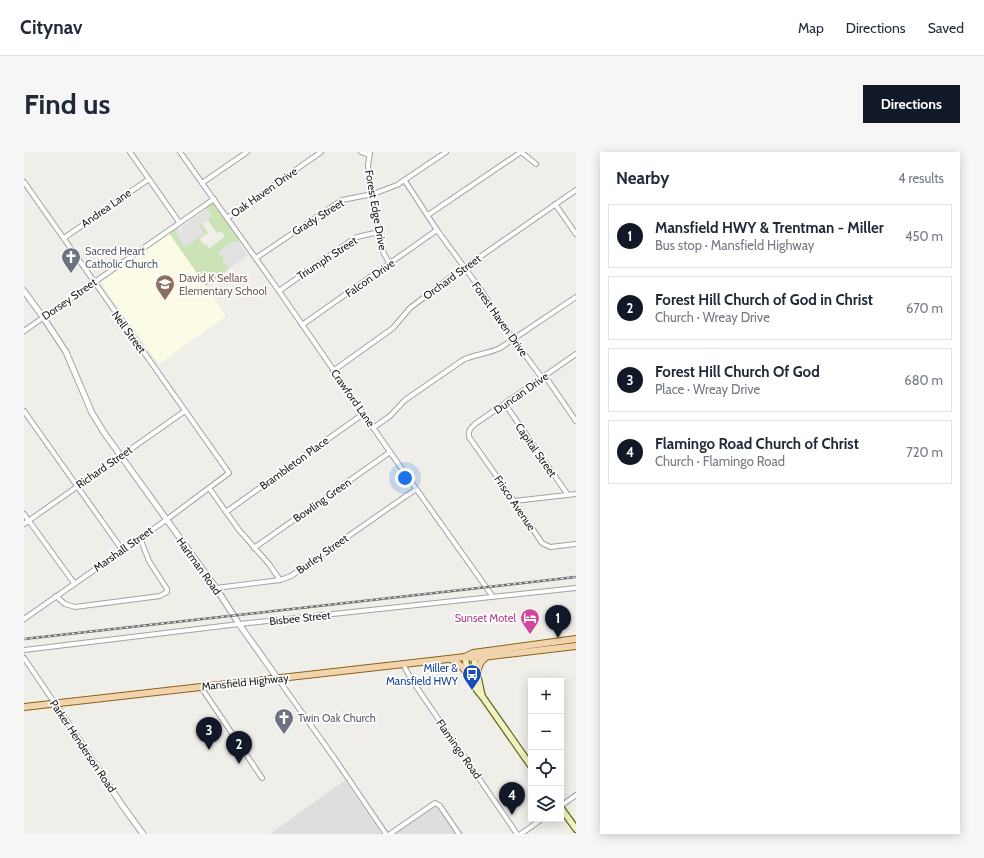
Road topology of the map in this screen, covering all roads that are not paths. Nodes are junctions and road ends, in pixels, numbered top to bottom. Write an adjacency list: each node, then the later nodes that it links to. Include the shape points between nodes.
1 (130, 152): 10 (street)
2 (180, 152): 13 (street, Crawford Lane)
3 (246, 152): 13 (street)
4 (320, 152): 19 (street, Oak Haven Drive)
5 (361, 152): 8 (street)
6 (446, 152): 11 (street, Grady Street)
7 (521, 152): 9 (street); 18 (street)
8 (370, 154): 15 (street, Forest Edge Drive, via 368,166)
9 (536, 164)
10 (148, 178): 20 (street); 24 (street, Andrea Lane)
11 (405, 181): 15 (street, Grady Street); 18 (street, Forest Haven Drive)
12 (24, 182): 24 (street, Nell Street)
13 (202, 183): 16 (street, Crawford Lane)
14 (576, 190): 17 (street, Orchard Street)
15 (373, 194): 22 (street, Forest Edge Drive); 25 (street, Grady Street, via 342,200)
16 (214, 199): 19 (street, Crawford Lane); 20 (street, Dorsey Street)
17 (555, 204): 23 (street); 27 (street, Orchard Street)
18 (428, 215): 21 (street, Forest Haven Drive)
19 (227, 218): 25 (street, Crawford Lane)
20 (179, 222): 28 (street, Dorsey Street)
21 (437, 230): 26 (street, Falcon Drive); 27 (street, Forest Haven Drive)
22 (378, 232): 26 (street, Forest Edge Drive, via 383,252); 30 (street, Triumph Street, via 357,237)
23 (576, 234)
24 (64, 238): 28 (street, Nell Street)
25 (256, 258): 30 (street, Crawford Lane)
26 (390, 264): 33 (street, Falcon Drive)
27 (464, 267): 35 (street, Forest Haven Drive); 37 (street, Orchard Street, via 410,308 393,328)
28 (94, 282): 32 (street, Dorsey Street); 41 (street, Nell Street)
29 (24, 291): 32 (street, Hartman Road)
30 (279, 291): 33 (street, Crawford Lane)
31 (576, 297): 35 (street)
32 (43, 317): 34 (street, Dorsey Street); 47 (street, Hartman Road, via 66,352 92,412)
33 (302, 325): 37 (street, Crawford Lane)
34 (24, 331)
35 (514, 340): 38 (street, Forest Haven Drive); 44 (street, via 491,352 463,360 405,400)
36 (576, 354): 38 (street, Duncan Drive)
37 (333, 370): 42 (street, Crawford Lane)
38 (544, 377): 39 (street, Duncan Drive); 43 (street, Forest Haven Drive)
39 (505, 404): 45 (street, Duncan Drive, via 472,427); 53 (street, Capital Street)
40 (24, 411): 49 (street)
41 (185, 411): 47 (street, Richard Street); 48 (street, Nell Street, via 228,470 229,474)
42 (363, 414): 44 (street, Crawford Lane); 55 (street, Brambleton Place)
43 (576, 421)
44 (374, 428): 46 (street, Crawford Lane)
45 (468, 434): 54 (street, Frisco Avenue)
46 (390, 452): 51 (street, Crawford Lane); 62 (street, Bowling Green)
47 (122, 455): 49 (street, Richard Street); 57 (street, Hartman Road)
48 (222, 479): 50 (street, Marshall Street)
49 (77, 486): 58 (street, Richard Street); 63 (street)
50 (210, 488): 55 (street); 57 (street, Marshall Street)
51 (416, 489): 64 (street, Burley Street, via 291,576); 69 (street, Crawford Lane)
52 (576, 494): 53 (street)
53 (568, 495): 54 (street)
54 (514, 501): 61 (street, Frisco Avenue, via 542,543 550,547)
55 (226, 512): 62 (street)
56 (24, 514): 58 (street)
57 (166, 520): 60 (street, Marshall Street); 66 (street, Hartman Road)
58 (29, 521): 59 (street, Richard Street); 65 (street)
59 (24, 524)
60 (140, 538): 63 (street, Marshall Street); 68 (street, via 149,561 167,592 160,596 75,607 64,604)
61 (576, 544)
62 (254, 548): 64 (street)
63 (123, 550): 65 (street, Marshall Street)
64 (280, 580): 66 (street, Burley Street)
65 (74, 583): 68 (street, Marshall Street)
66 (216, 588): 71 (street, Hartman Road)
67 (576, 588): 69 (street, Bisbee Street)
68 (56, 596): 70 (street, Marshall Street)
69 (493, 597): 71 (street, Bisbee Street)
70 (24, 619)
71 (239, 624): 75 (street, Bisbee Street); 84 (street, Hartman Road)
72 (576, 639): 73 (main road, Mansfield Highway)
73 (562, 644): 74 (main road, Mansfield Highway); 76 (main road, Mansfield Highway); 77 (main road, Mansfield Highway)
74 (576, 646)
75 (24, 650)
76 (473, 655): 77 (main road, Mansfield Highway); 78 (main road, Mansfield Highway); 83 (main road)
77 (487, 656): 83 (main road, via 480,663)
78 (465, 657): 80 (main road, Mansfield Highway); 82 (main road)
79 (24, 658): 87 (street, Parker Henderson Road)
80 (448, 659): 81 (main road, Mansfield Highway); 82 (main road, via 456,661)
81 (403, 664): 84 (main road, Mansfield Highway); 100 (street, Flamingo Road)
82 (469, 676): 86 (main road)
83 (477, 676): 86 (main road)
84 (278, 678): 85 (main road, Mansfield Highway); 97 (street, Hartman Road)
85 (202, 687): 87 (main road, Mansfield Highway); 90 (street)
86 (482, 696): 89 (main road)
87 (54, 702): 88 (main road, Mansfield Highway); 96 (street, Parker Henderson Road)
88 (24, 707)
89 (528, 762)
90 (262, 778)
91 (576, 795): 92 (street)
92 (564, 805)
93 (564, 811): 95 (main road)
94 (538, 822): 101 (street)
95 (576, 829)
96 (143, 834)
97 (386, 834)
98 (390, 834): 99 (street, via 432,804 440,806)
99 (459, 834)
100 (517, 834)
101 (520, 834)

